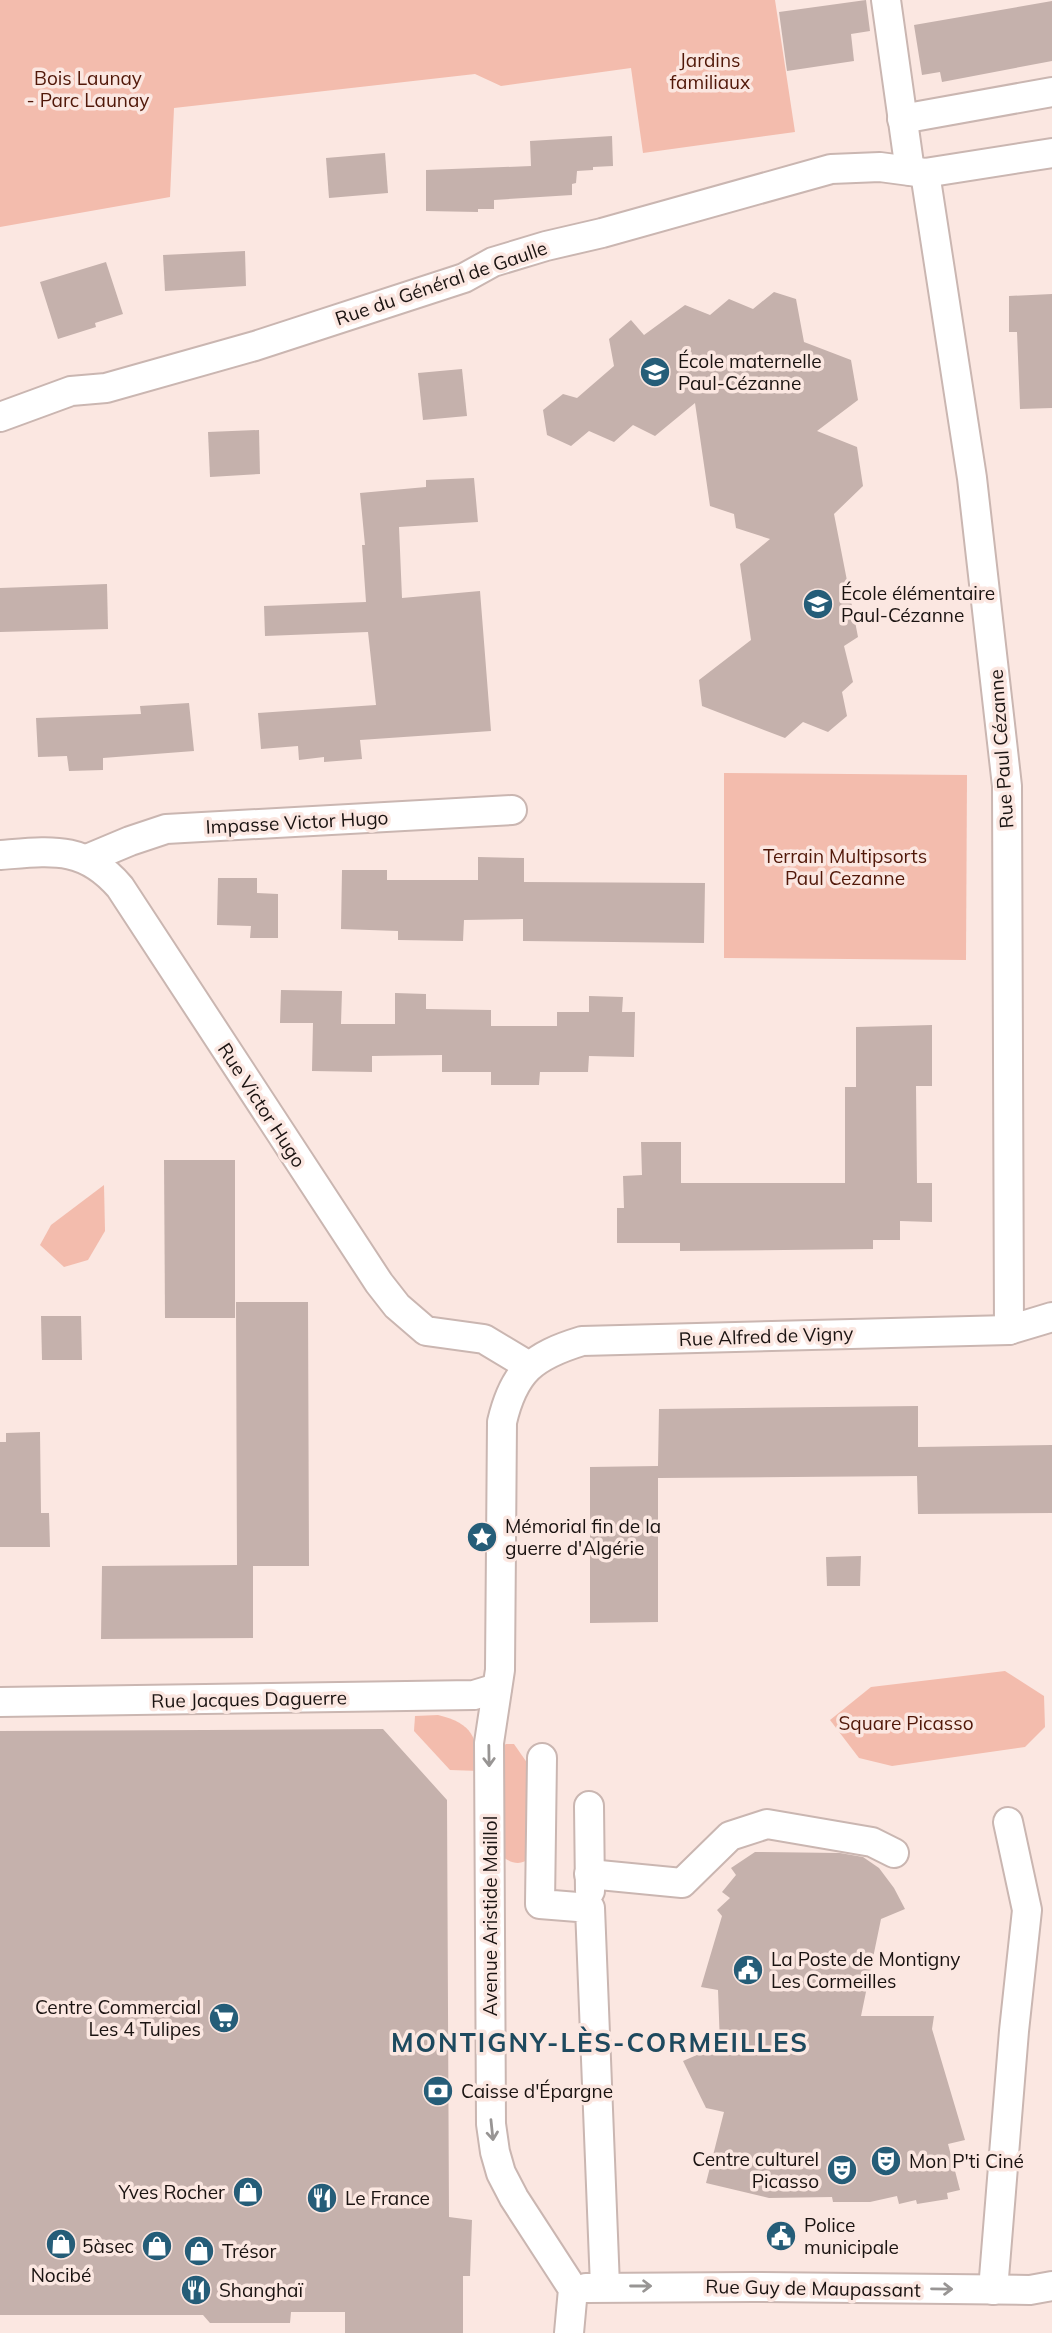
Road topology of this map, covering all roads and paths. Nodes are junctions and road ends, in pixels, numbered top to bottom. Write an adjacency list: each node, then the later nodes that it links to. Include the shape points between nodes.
1 (886, 0): 3 (street, Rue Paul Cézanne)
2 (1052, 92): 3 (street)
3 (902, 119): 5 (street, Rue Paul Cézanne)
4 (1052, 153): 5 (street, Rue du Général de Gaulle)
5 (918, 172): 6 (street, Rue du Général de Gaulle, via 880,167 831,169 691,206 493,262 464,278 255,346 106,388 71,391); 11 (street, Rue Paul Cézanne, via 974,491 1007,786)
6 (0, 416)
7 (512, 810): 9 (street, Impasse Victor Hugo, via 166,829)
8 (0, 855): 9 (street, Rue Victor Hugo, via 56,853)
9 (87, 859): 12 (street, Rue Victor Hugo, via 120,887 397,1306 426,1331 484,1339)
10 (1052, 1318): 11 (street, Rue Alfred de Vigny)
11 (1009, 1330): 12 (street, Rue Alfred de Vigny, via 582,1341)
12 (529, 1366): 13 (street, Avenue Aristide Maillol, via 507,1400 502,1422)
13 (497, 1688): 14 (street, Rue Jacques Daguerre, via 474,1695); 23 (street, Avenue Aristide Maillol, one-way to 23, via 489,1743 491,2124 501,2174)
14 (0, 1702)
15 (542, 1758): 20 (street, via 540,1903)
16 (589, 1806): 19 (street)
17 (1008, 1822): 24 (street, via 1027,1910)
18 (894, 1853): 19 (street, via 872,1842 767,1825 730,1836 682,1883)
19 (589, 1874): 20 (street)
20 (590, 1908): 21 (street)
21 (605, 2286): 23 (street, Rue Guy de Maupassant); 24 (street, Rue Guy de Maupassant, one-way to 24)
22 (1052, 2286): 24 (street, Rue Guy de Maupassant)
23 (573, 2289): 25 (street)
24 (993, 2290)
25 (569, 2333)

